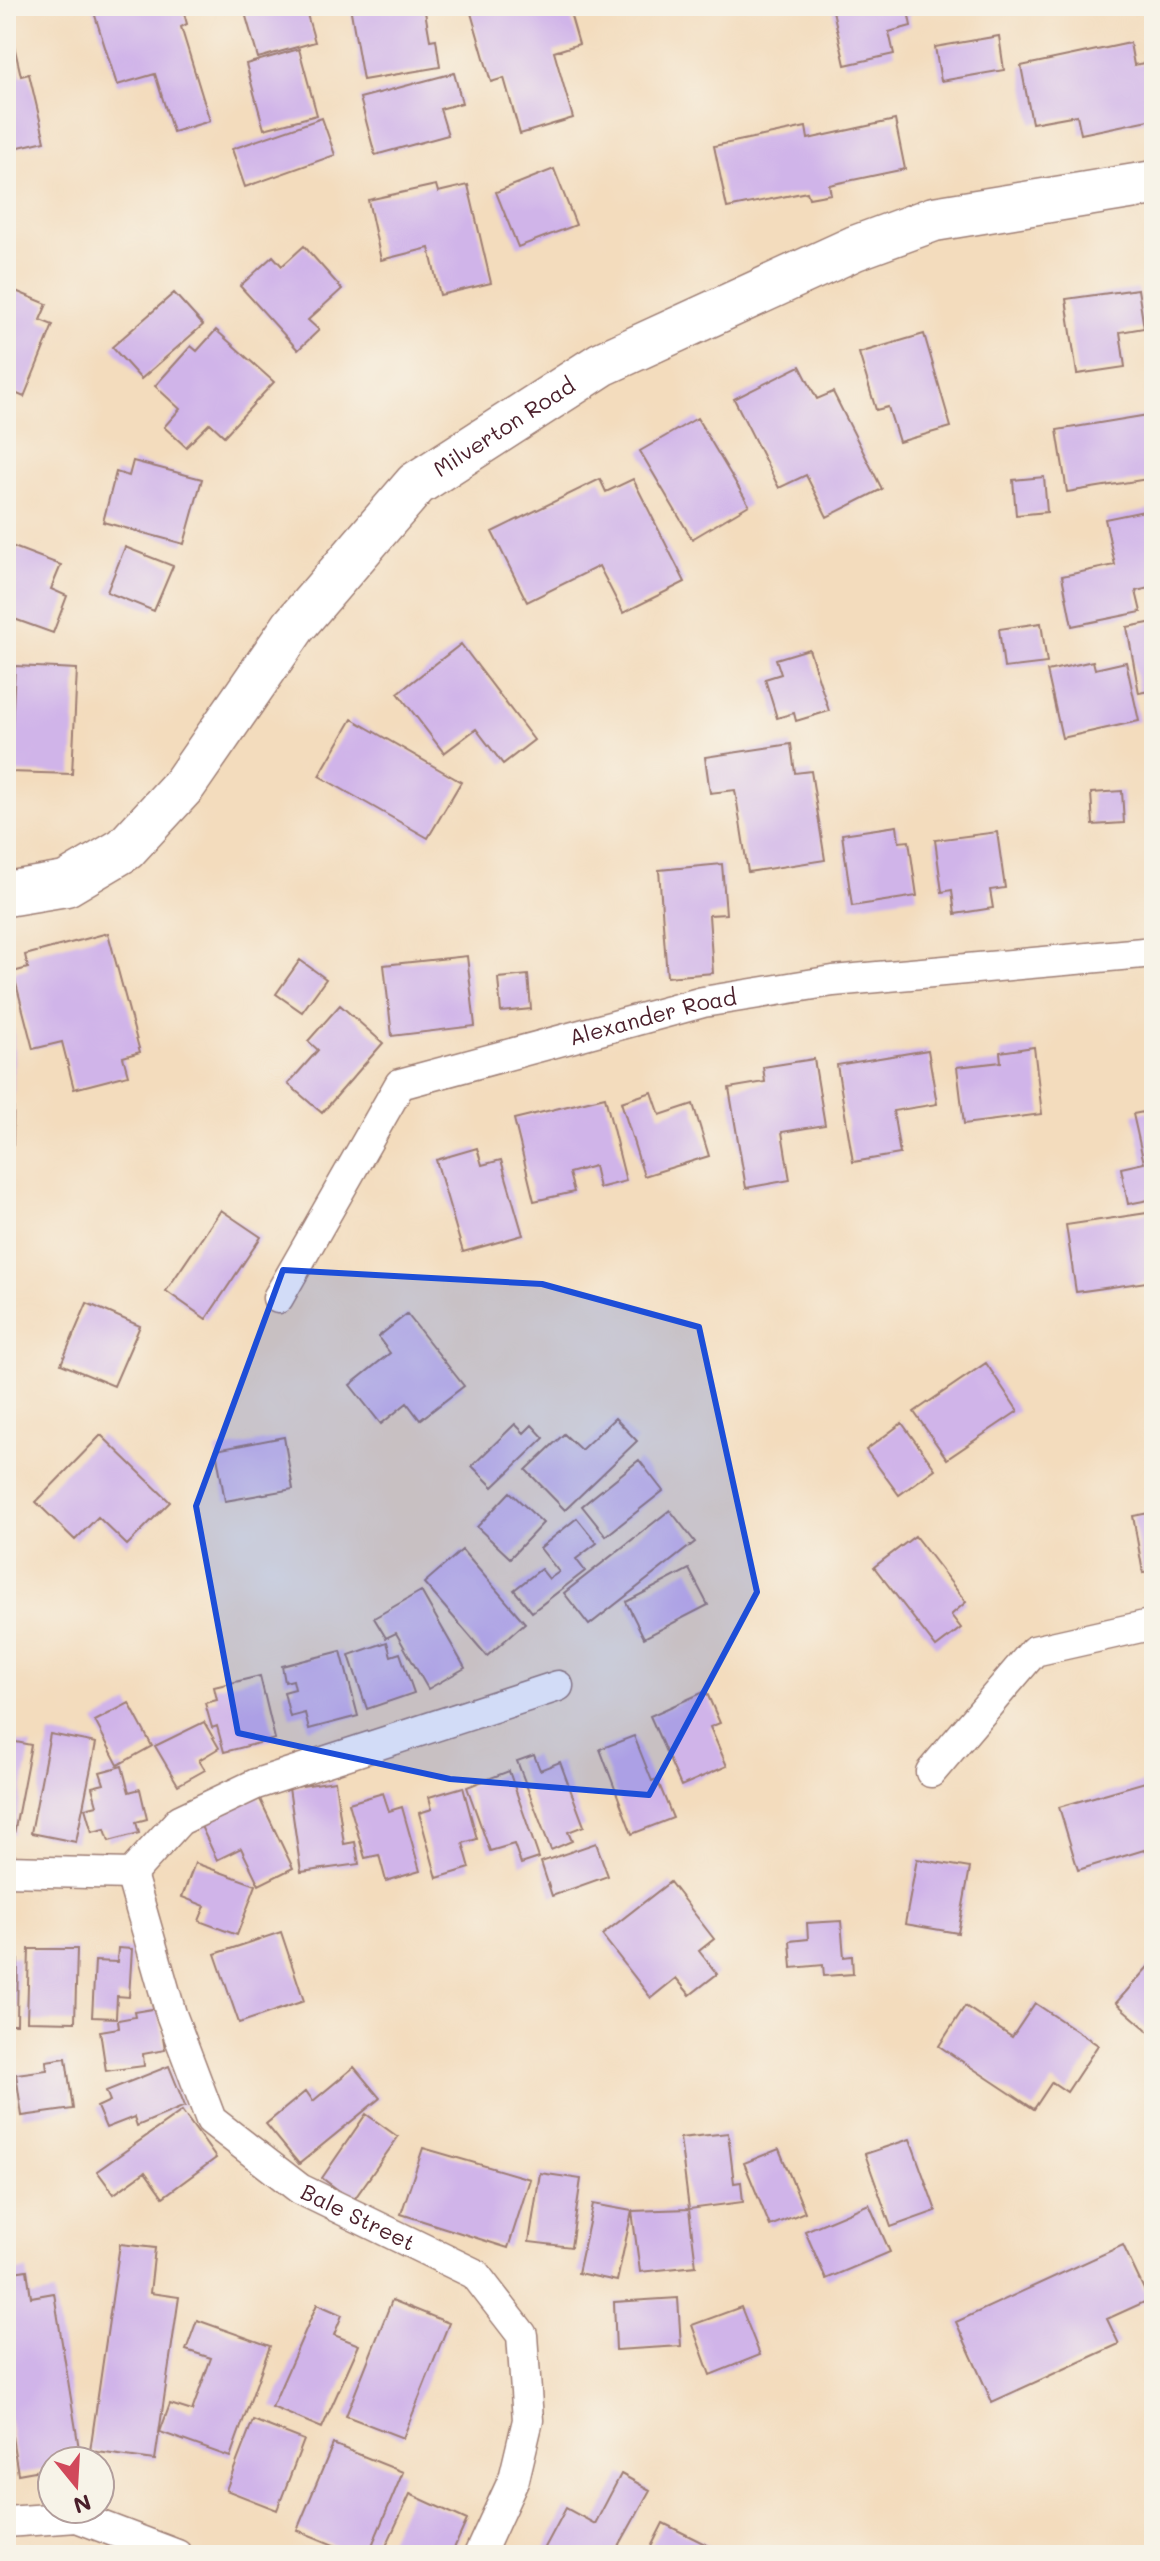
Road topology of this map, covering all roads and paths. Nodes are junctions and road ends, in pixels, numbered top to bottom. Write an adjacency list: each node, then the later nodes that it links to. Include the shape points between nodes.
1 (1154, 183): 2 (main road, Milverton Road, via 934,219 855,248 602,364 416,484 294,626 184,785 125,849 66,884)
2 (6, 894)
3 (1154, 952): 4 (street, Alexander Road, via 833,981 703,1002 400,1084)
4 (278, 1298)
5 (1154, 1624): 7 (street, via 1034,1651)
6 (558, 1686): 9 (street, via 256,1784 180,1820)
7 (931, 1772)
8 (6, 1871): 9 (street)
9 (131, 1874): 12 (street, Bale Street, via 171,2014 211,2120 300,2189 475,2274 522,2335 528,2420 514,2479)
10 (6, 2522): 11 (street, via 77,2517)
11 (177, 2555)
12 (479, 2555)

